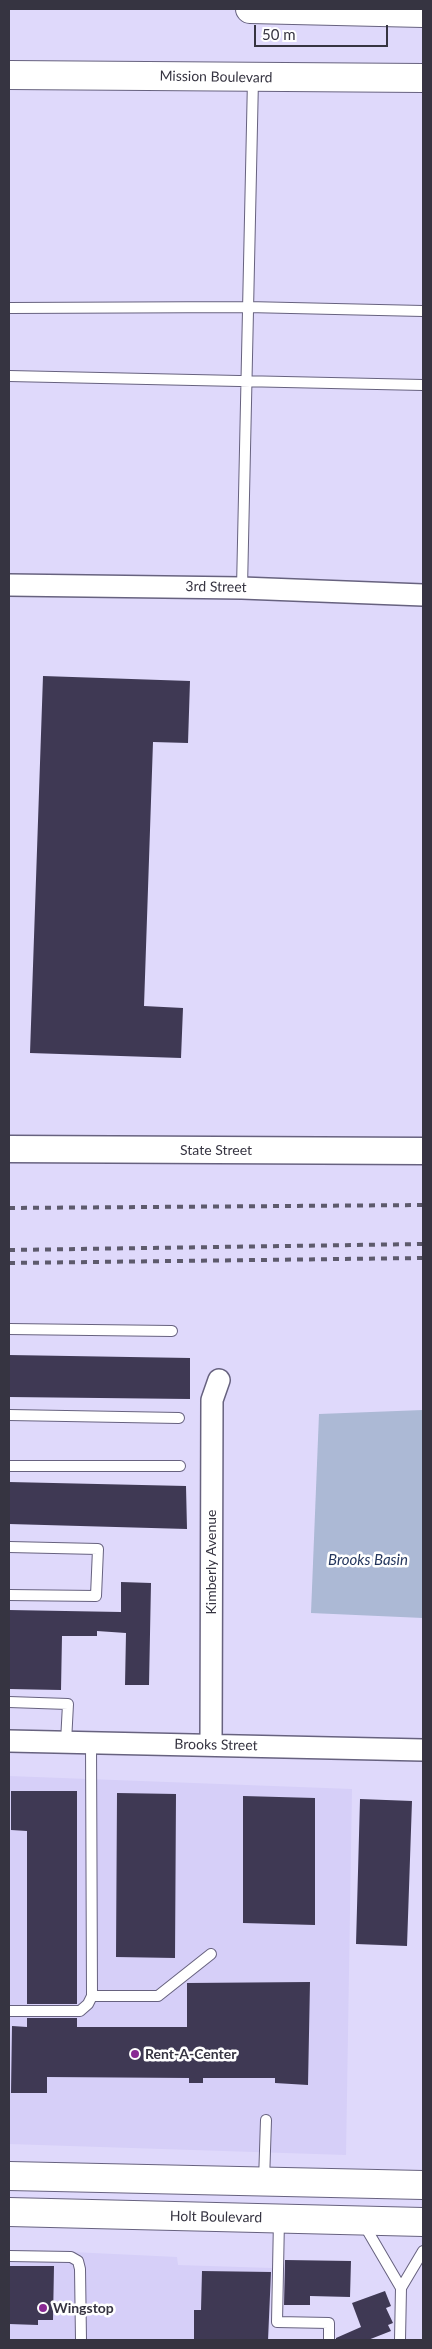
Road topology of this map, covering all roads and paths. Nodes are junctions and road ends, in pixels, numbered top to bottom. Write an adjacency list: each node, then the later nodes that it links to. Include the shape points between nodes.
1 (250, 9): 2 (main road)
2 (278, 9): 3 (main road)
3 (367, 10): 4 (main road)
4 (423, 13)
5 (9, 75): 6 (main road, Mission Boulevard)
6 (253, 78): 7 (main road, Mission Boulevard); 8 (lane)
7 (423, 78)
8 (247, 307): 9 (lane); 10 (lane); 12 (lane)
9 (9, 308)
10 (423, 311)
11 (9, 376): 12 (lane)
12 (245, 381): 13 (lane); 15 (lane)
13 (423, 385)
14 (9, 584): 15 (street, 3rd Street)
15 (242, 588): 16 (street, 3rd Street)
16 (423, 595)
17 (9, 1149): 18 (street, State Street)
18 (423, 1152)
19 (9, 1329): 20 (lane)
20 (172, 1331)
21 (219, 1380): 32 (street, Kimberly Avenue, via 212,1400)
22 (9, 1415): 23 (lane)
23 (179, 1418)
24 (9, 1466): 25 (lane)
25 (180, 1466)
26 (9, 1547): 27 (lane, via 98,1549 96,1596)
27 (9, 1595)
28 (9, 1702): 30 (lane, via 68,1704)
29 (9, 1741): 30 (street, Brooks Street)
30 (66, 1742): 31 (street, Brooks Street)
31 (91, 1742): 32 (street, Brooks Street); 35 (lane)
32 (211, 1745): 33 (street, Brooks Street)
33 (423, 1750)
34 (211, 1954): 35 (lane, via 158,1996)
35 (92, 1996): 36 (lane, via 80,2011)
36 (9, 2011)
37 (266, 2120): 39 (lane)
38 (9, 2176): 39 (main road)
39 (264, 2181): 40 (main road)
40 (423, 2185)
41 (9, 2212): 42 (main road, Holt Boulevard)
42 (279, 2218): 43 (main road, Holt Boulevard); 49 (lane, via 277,2322 329,2323)
43 (361, 2220): 44 (main road, Holt Boulevard); 47 (lane)
44 (423, 2222)
45 (423, 2251): 47 (lane)
46 (9, 2256): 48 (lane, via 71,2257 78,2261)
47 (400, 2288): 50 (lane)
48 (81, 2340)
49 (329, 2340)
50 (400, 2340)

